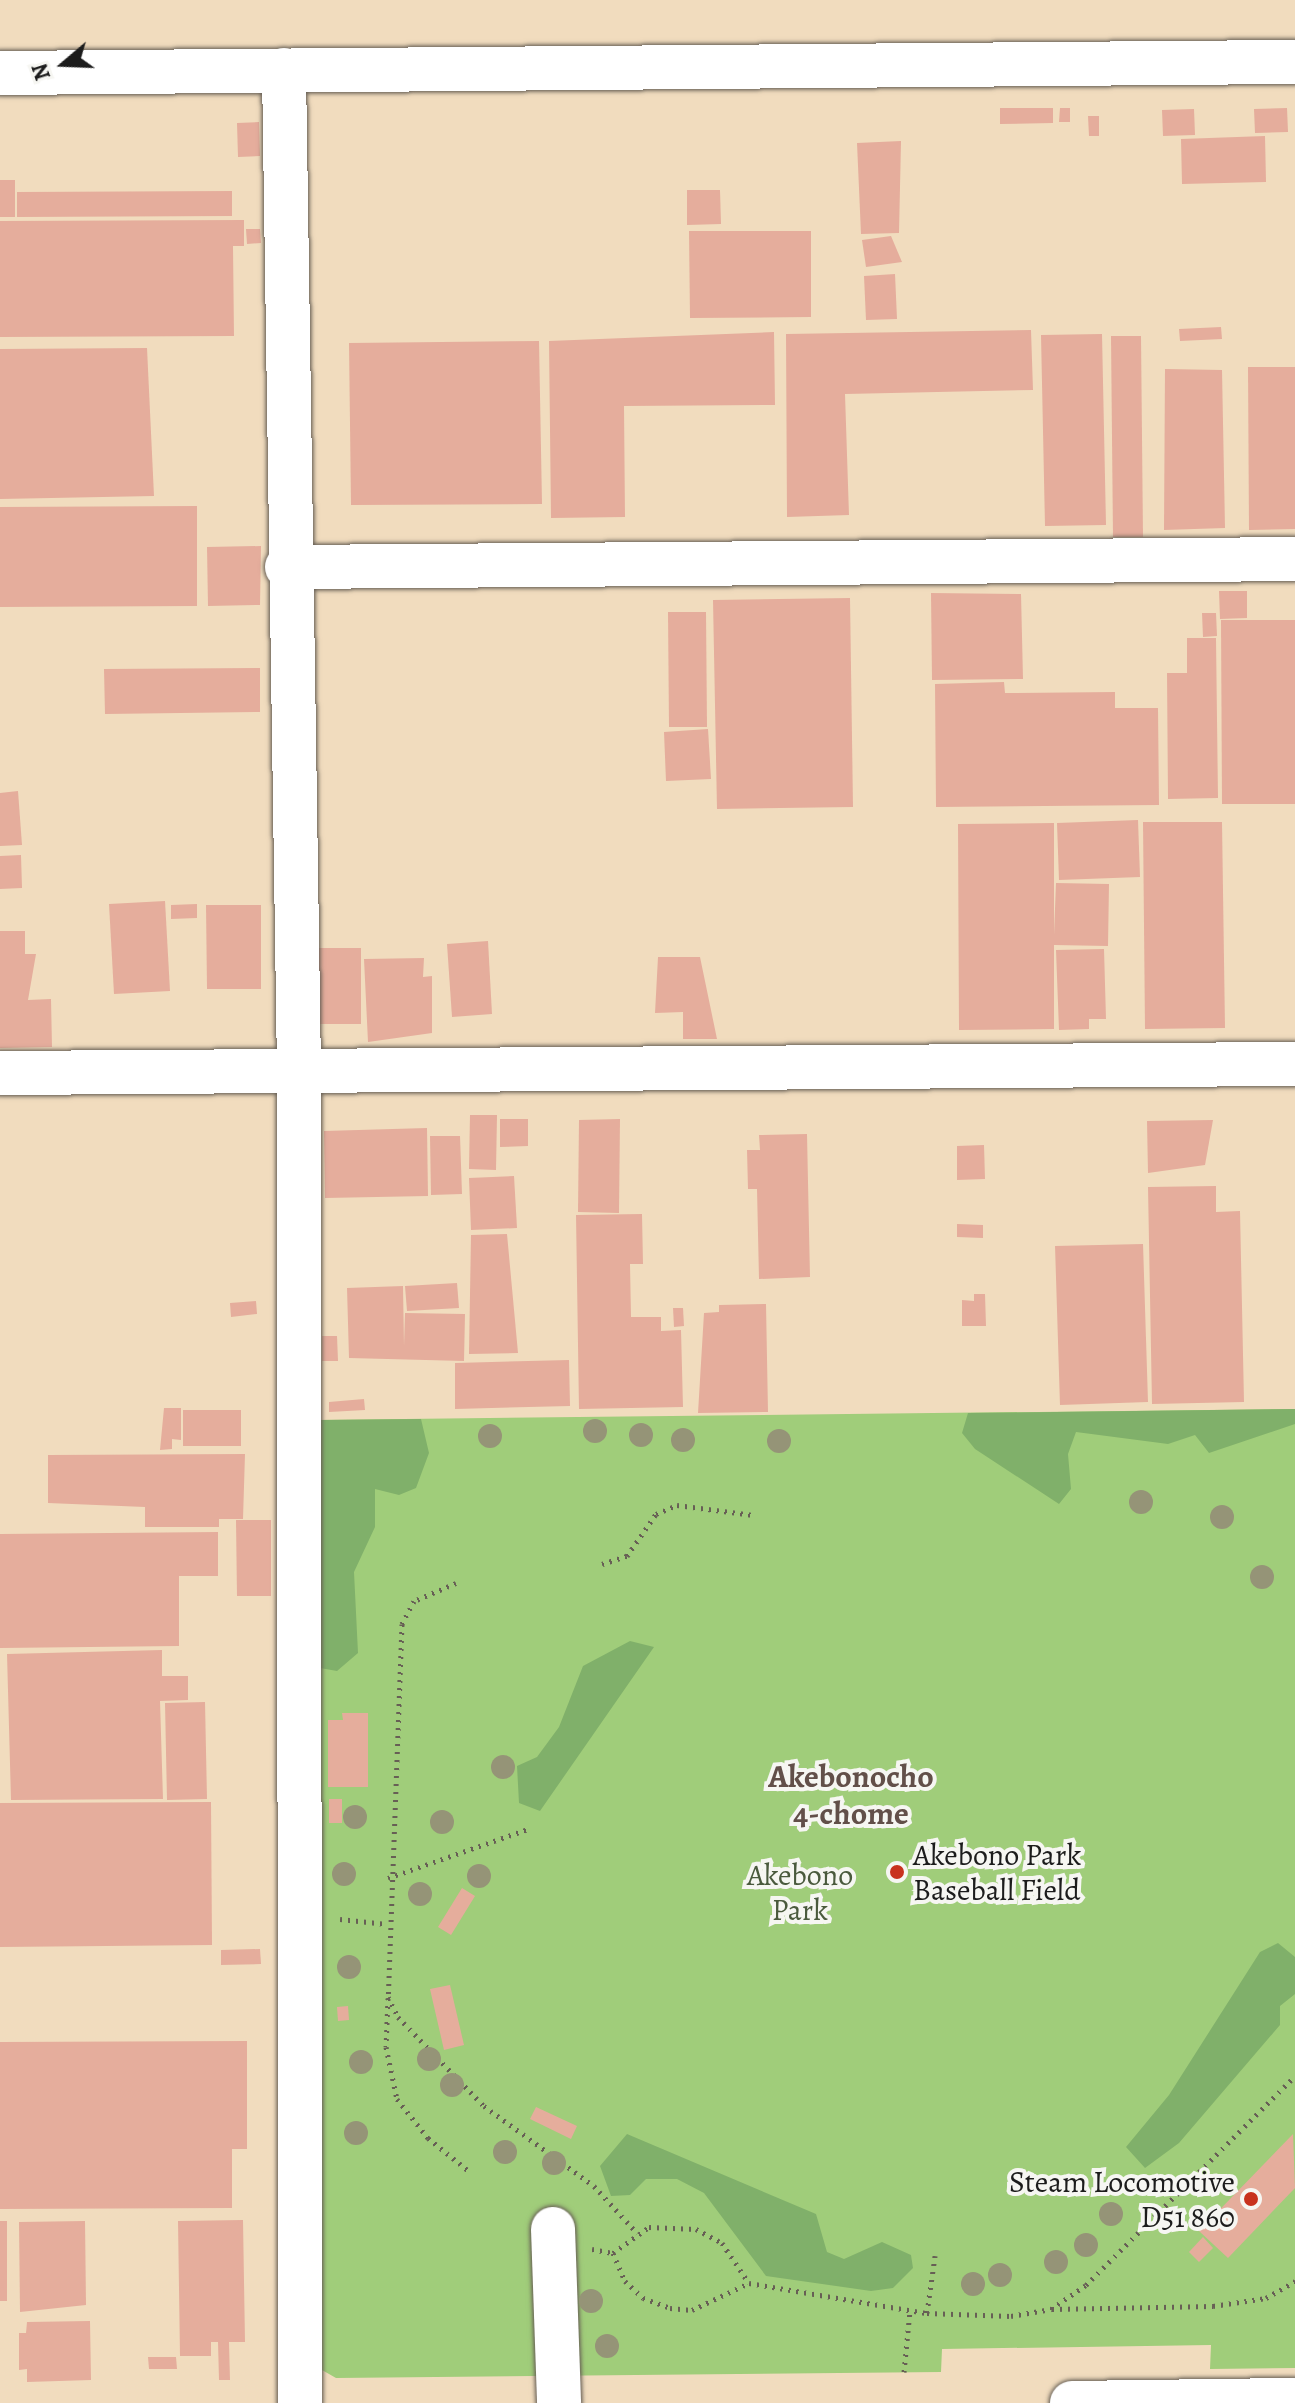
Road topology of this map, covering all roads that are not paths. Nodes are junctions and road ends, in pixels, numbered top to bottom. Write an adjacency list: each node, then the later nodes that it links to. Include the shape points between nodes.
1 (1295, 62): 2 (street)
2 (284, 70): 3 (street); 5 (street)
3 (0, 73)
4 (1295, 559): 5 (street)
5 (287, 567): 7 (street)
6 (1295, 1064): 7 (street)
7 (299, 1068): 8 (street); 11 (street)
8 (0, 1073)
9 (566, 2238): 12 (street)
10 (1295, 2400): 13 (street)
11 (300, 2403)
12 (559, 2403)
13 (1072, 2403)

